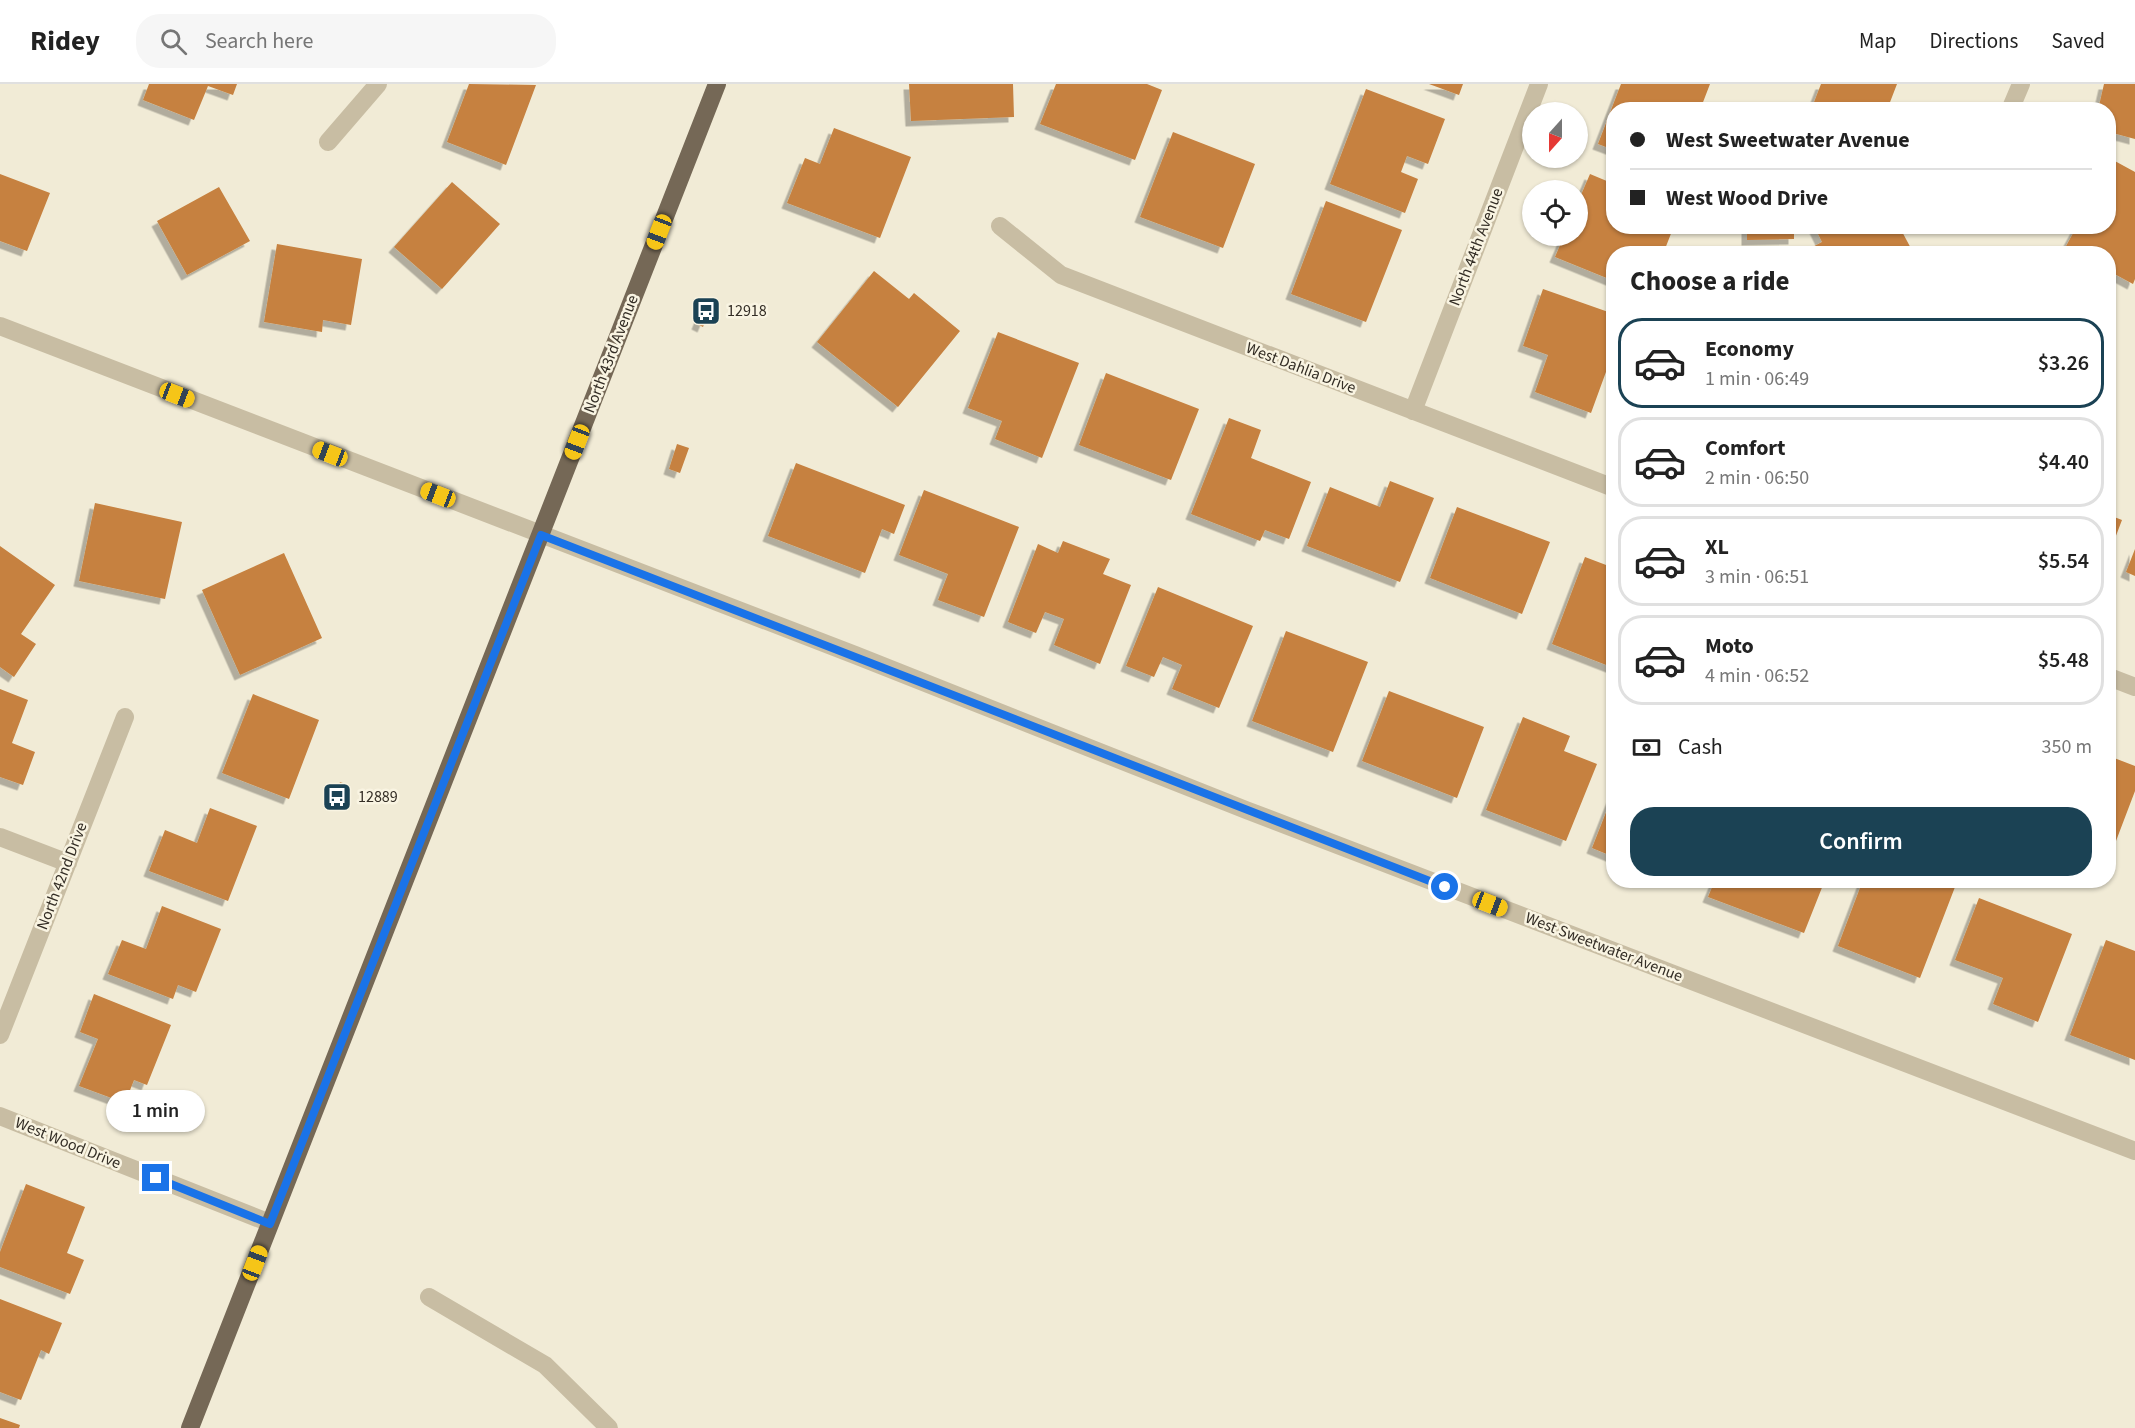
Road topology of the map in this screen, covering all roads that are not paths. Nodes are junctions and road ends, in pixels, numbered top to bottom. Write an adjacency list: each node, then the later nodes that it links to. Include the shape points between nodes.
1 (378, 84): 6 (street)
2 (717, 84): 11 (main road, North 43rd Avenue)
3 (1539, 84): 9 (street, North 44th Avenue)
4 (2021, 84): 5 (street)
5 (2013, 102)
6 (328, 142)
7 (1000, 226): 9 (street, West Dahlia Drive, via 1061,275)
8 (0, 326): 11 (street, West Sweetwater Avenue)
9 (1413, 411): 10 (street, West Dahlia Drive)
10 (1606, 485)
11 (541, 535): 19 (street, West Sweetwater Avenue); 20 (main road, North 43rd Avenue)
12 (2116, 680): 13 (street)
13 (2135, 687)
14 (125, 717): 16 (street, North 42nd Drive)
15 (0, 837): 16 (street)
16 (68, 863): 17 (street, North 42nd Drive)
17 (0, 1035)
18 (0, 1116): 20 (street, West Wood Drive)
19 (2135, 1151)
20 (270, 1224): 22 (main road, North 43rd Avenue)
21 (429, 1297): 23 (street, via 545,1365)
22 (190, 1428)
23 (609, 1428)

